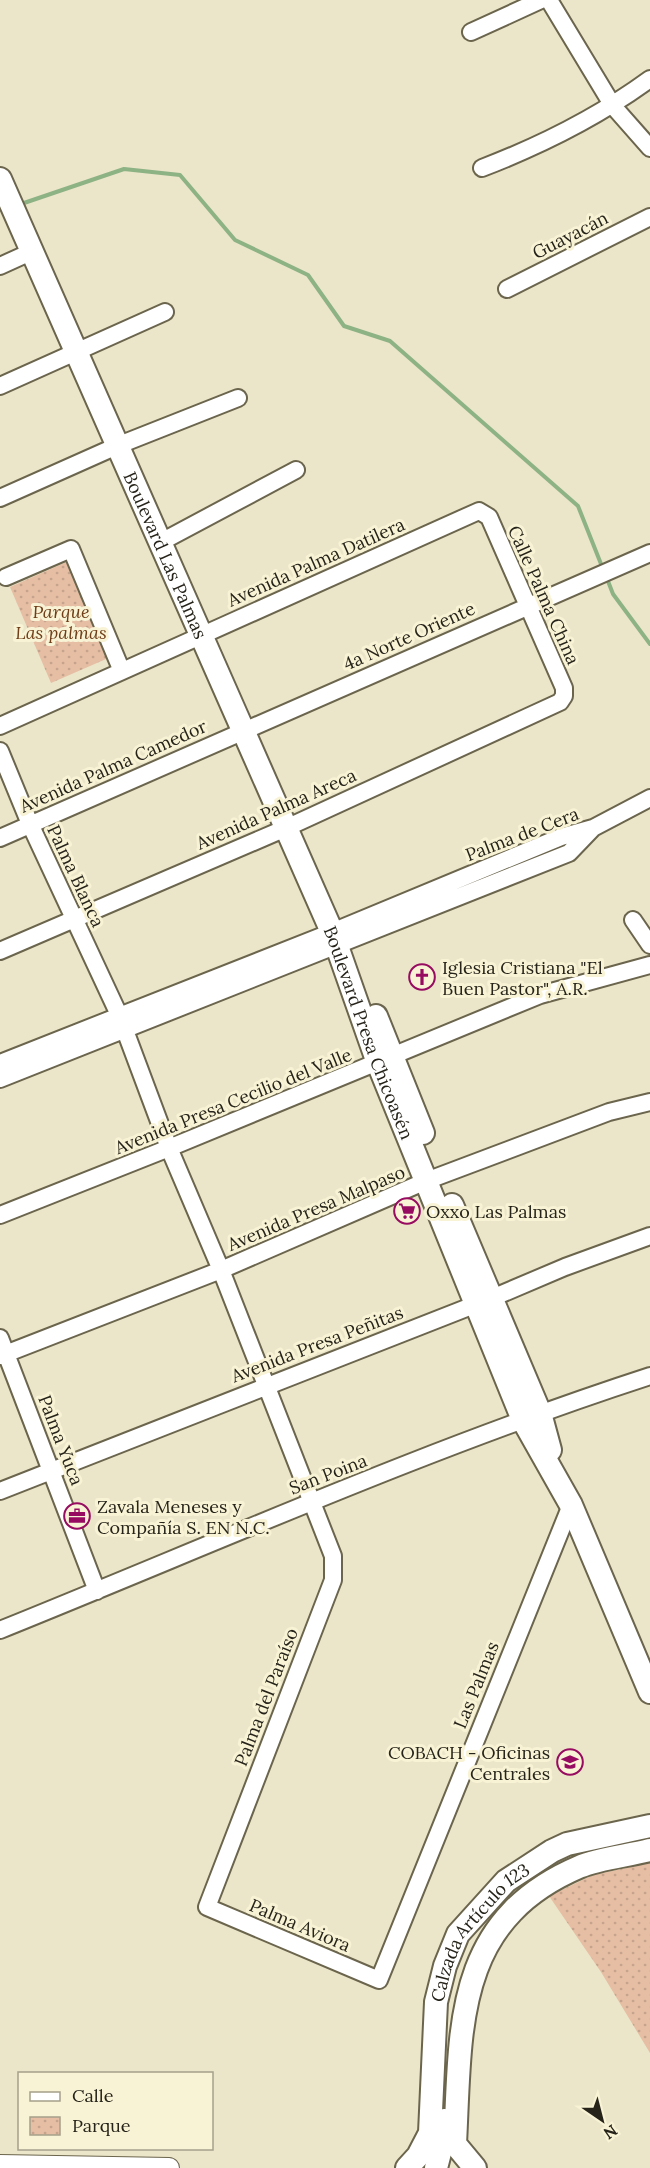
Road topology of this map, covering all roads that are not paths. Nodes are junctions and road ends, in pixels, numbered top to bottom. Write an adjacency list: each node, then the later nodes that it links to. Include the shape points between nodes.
1 (549, 2): 2 (street); 4 (street)
2 (471, 32)
3 (650, 79): 4 (street)
4 (613, 106): 5 (street); 6 (street, via 526,151)
5 (650, 148)
6 (482, 168)
7 (0, 179): 9 (main road, Boulevard Las Palmas)
8 (650, 217): 11 (street, Guayacán)
9 (33, 251): 10 (street); 13 (main road, Boulevard Las Palmas)
10 (0, 266)
11 (507, 289)
12 (165, 312): 13 (street)
13 (78, 353): 14 (street); 16 (main road, Boulevard Las Palmas)
14 (0, 386)
15 (238, 398): 16 (street)
16 (118, 445): 18 (street); 20 (main road, Boulevard Las Palmas)
17 (296, 470): 20 (street)
18 (0, 498)
19 (484, 512): 23 (street, Calle Palma China); 24 (street, Avenida Palma Datilera)
20 (161, 542): 24 (main road, Boulevard Las Palmas)
21 (650, 553): 23 (street, 4a Norte Oriente)
22 (6, 577): 25 (street, via 71,549)
23 (526, 606): 26 (street, Calle Palma China, via 564,688); 28 (street, 4a Norte Oriente)
24 (201, 634): 25 (street, Avenida Palma Datilera); 28 (main road, Boulevard Las Palmas)
25 (121, 669): 27 (street, Avenida Palma Datilera)
26 (564, 696): 32 (street, Avenida Palma Areca, via 560,702)
27 (0, 726)
28 (243, 730): 31 (street, Avenida Palma Camedor); 32 (main road, Boulevard Las Palmas)
29 (0, 751): 31 (street, Palma Blanca)
30 (650, 798): 36 (street, Palma de Cera, via 593,828 561,837)
31 (30, 824): 33 (street, Avenida Palma Camedor); 34 (street, Palma Blanca)
32 (285, 828): 34 (street, Avenida Palma Areca); 36 (main road, Boulevard Las Palmas)
33 (0, 838)
34 (75, 917): 38 (street, Avenida Palma Areca); 40 (street, Palma Blanca)
35 (633, 920): 37 (street)
36 (337, 941): 40 (street, Palma de Cera); 41 (main road, Boulevard Presa Chicoasén)
37 (650, 945)
38 (0, 951)
39 (650, 965): 41 (street, Avenida Presa Cecilio del Valle, via 540,995)
40 (122, 1023): 42 (street, Palma de Cera); 43 (street, Palma de Cera); 45 (street, Palma Blanca)
41 (386, 1060): 45 (street, Avenida Presa Cecilio del Valle); 46 (main road, Boulevard Presa Chicoasén)
42 (0, 1063)
43 (0, 1079)
44 (650, 1102): 46 (street, Avenida Presa Malpaso, via 609,1112)
45 (169, 1148): 47 (street, Avenida Presa Cecilio del Valle); 49 (street, Palma Blanca)
46 (433, 1179): 49 (street, Avenida Presa Malpaso); 50 (main road, Boulevard Presa Chicoasén)
47 (0, 1215)
48 (650, 1236): 50 (street, Avenida Presa Peñitas)
49 (221, 1270): 52 (street, Avenida Presa Malpaso); 54 (street, Palma del Paraíso)
50 (484, 1301): 54 (street, Avenida Presa Peñitas); 55 (main road, Boulevard Presa Chicoasén)
51 (0, 1338): 52 (street, Palma Yuca)
52 (3, 1355): 56 (street, Palma Yuca)
53 (650, 1376): 55 (street, San Poina)
54 (266, 1385): 56 (street, Avenida Presa Peñitas); 58 (street, Palma del Paraíso)
55 (531, 1417): 58 (street, San Poina); 59 (main road, Boulevard Presa Chicoasén)
56 (51, 1470): 57 (street, Avenida Presa Peñitas); 60 (street, Palma Yuca)
57 (0, 1491)
58 (313, 1500): 60 (street, San Poina); 66 (street, Palma del Paraíso, via 333,1556 333,1580)
59 (571, 1505): 62 (main road, Boulevard Presa Chicoasén); 67 (street, Las Palmas)
60 (97, 1591): 61 (street, San Poina)
61 (0, 1630)
62 (650, 1692)
63 (650, 1826): 70 (main road, Calzada Artículo 123, via 567,1844 552,1851 506,1881 458,1934 436,2002 430,2133)
64 (650, 1850): 65 (main road, Calzada Artículo 123, via 579,1867)
65 (530, 1895): 71 (main road, via 488,1924 471,1946 459,1974 449,2018 443,2141); 72 (main road, Calzada Artículo 123, via 494,1932 481,1954 461,2030 455,2144)
66 (207, 1907): 67 (street, Palma Aviora)
67 (379, 1980)
68 (0, 2165): 69 (street)
69 (169, 2168)
70 (407, 2168)
71 (436, 2168)
72 (475, 2168)

